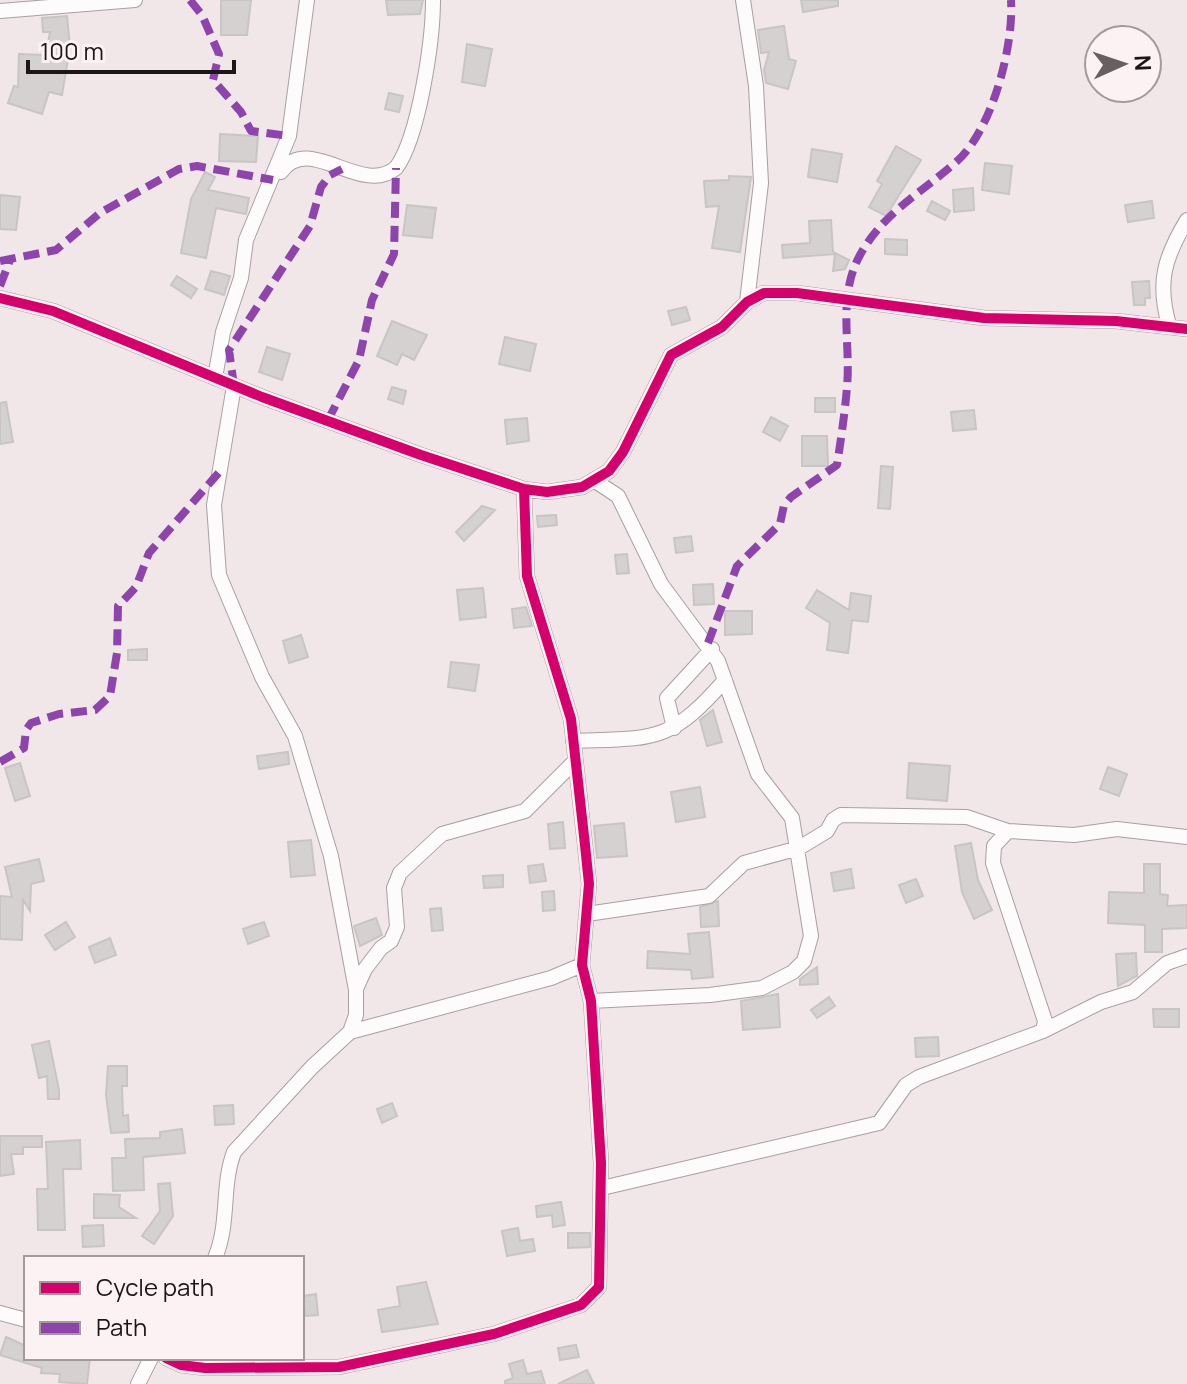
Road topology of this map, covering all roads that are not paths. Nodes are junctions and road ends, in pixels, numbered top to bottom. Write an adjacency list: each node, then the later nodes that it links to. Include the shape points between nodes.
1 (135, 0): 5 (street)
2 (307, 0): 7 (street, via 295,113)
3 (433, 0): 7 (street, via 432,39 419,104 396,168 375,175 298,159 288,162)
4 (743, 0): 10 (street, via 756,86 761,183)
5 (36, 4): 6 (street)
6 (0, 11)
7 (273, 180): 13 (street, via 246,240)
8 (1187, 220): 11 (street, via 1163,275 1162,301)
9 (0, 298): 13 (street, via 53,311)
10 (747, 302): 11 (street, via 764,293 788,293 984,318); 15 (street, via 722,327 671,355 623,452)
11 (1169, 325): 12 (street)
12 (1187, 329)
13 (215, 378): 14 (street)
14 (234, 386): 16 (street); 28 (street, via 214,505 219,575 262,677 295,736 331,856)
15 (595, 481): 16 (street, via 567,491); 17 (street, via 618,496 661,584)
16 (524, 489): 20 (street, via 527,576)
17 (712, 649): 18 (street); 19 (street, via 667,698)
18 (725, 680): 19 (street); 24 (street, via 749,754 762,783 789,812)
19 (674, 728): 20 (street, via 638,739)
20 (573, 741): 21 (street)
21 (575, 761): 25 (street, via 589,884); 28 (street, via 525,811 442,834 400,873 394,888 397,927)
22 (1008, 831): 23 (street, via 1068,835 1117,829); 24 (street, via 967,817 852,814 837,817 827,831); 30 (street, via 994,846 993,863 1045,1021)
23 (1187, 837)
24 (799, 848): 25 (street, via 744,863 709,896); 29 (street, via 811,936 804,961 793,972 762,988)
25 (587, 914): 27 (street)
26 (1187, 956): 30 (street, via 1167,963 1133,992)
27 (582, 965): 29 (street); 31 (street)
28 (356, 990): 31 (street)
29 (591, 1001): 32 (street)
30 (1043, 1031): 32 (street, via 919,1077 906,1085 879,1123)
31 (350, 1032): 33 (street, via 234,1152 225,1232)
32 (602, 1188): 37 (street, via 599,1287 581,1305 494,1334 339,1367 205,1368)
33 (216, 1256)
34 (0, 1313): 35 (street)
35 (24, 1319)
36 (150, 1360): 38 (street)
37 (170, 1360)
38 (138, 1384)

